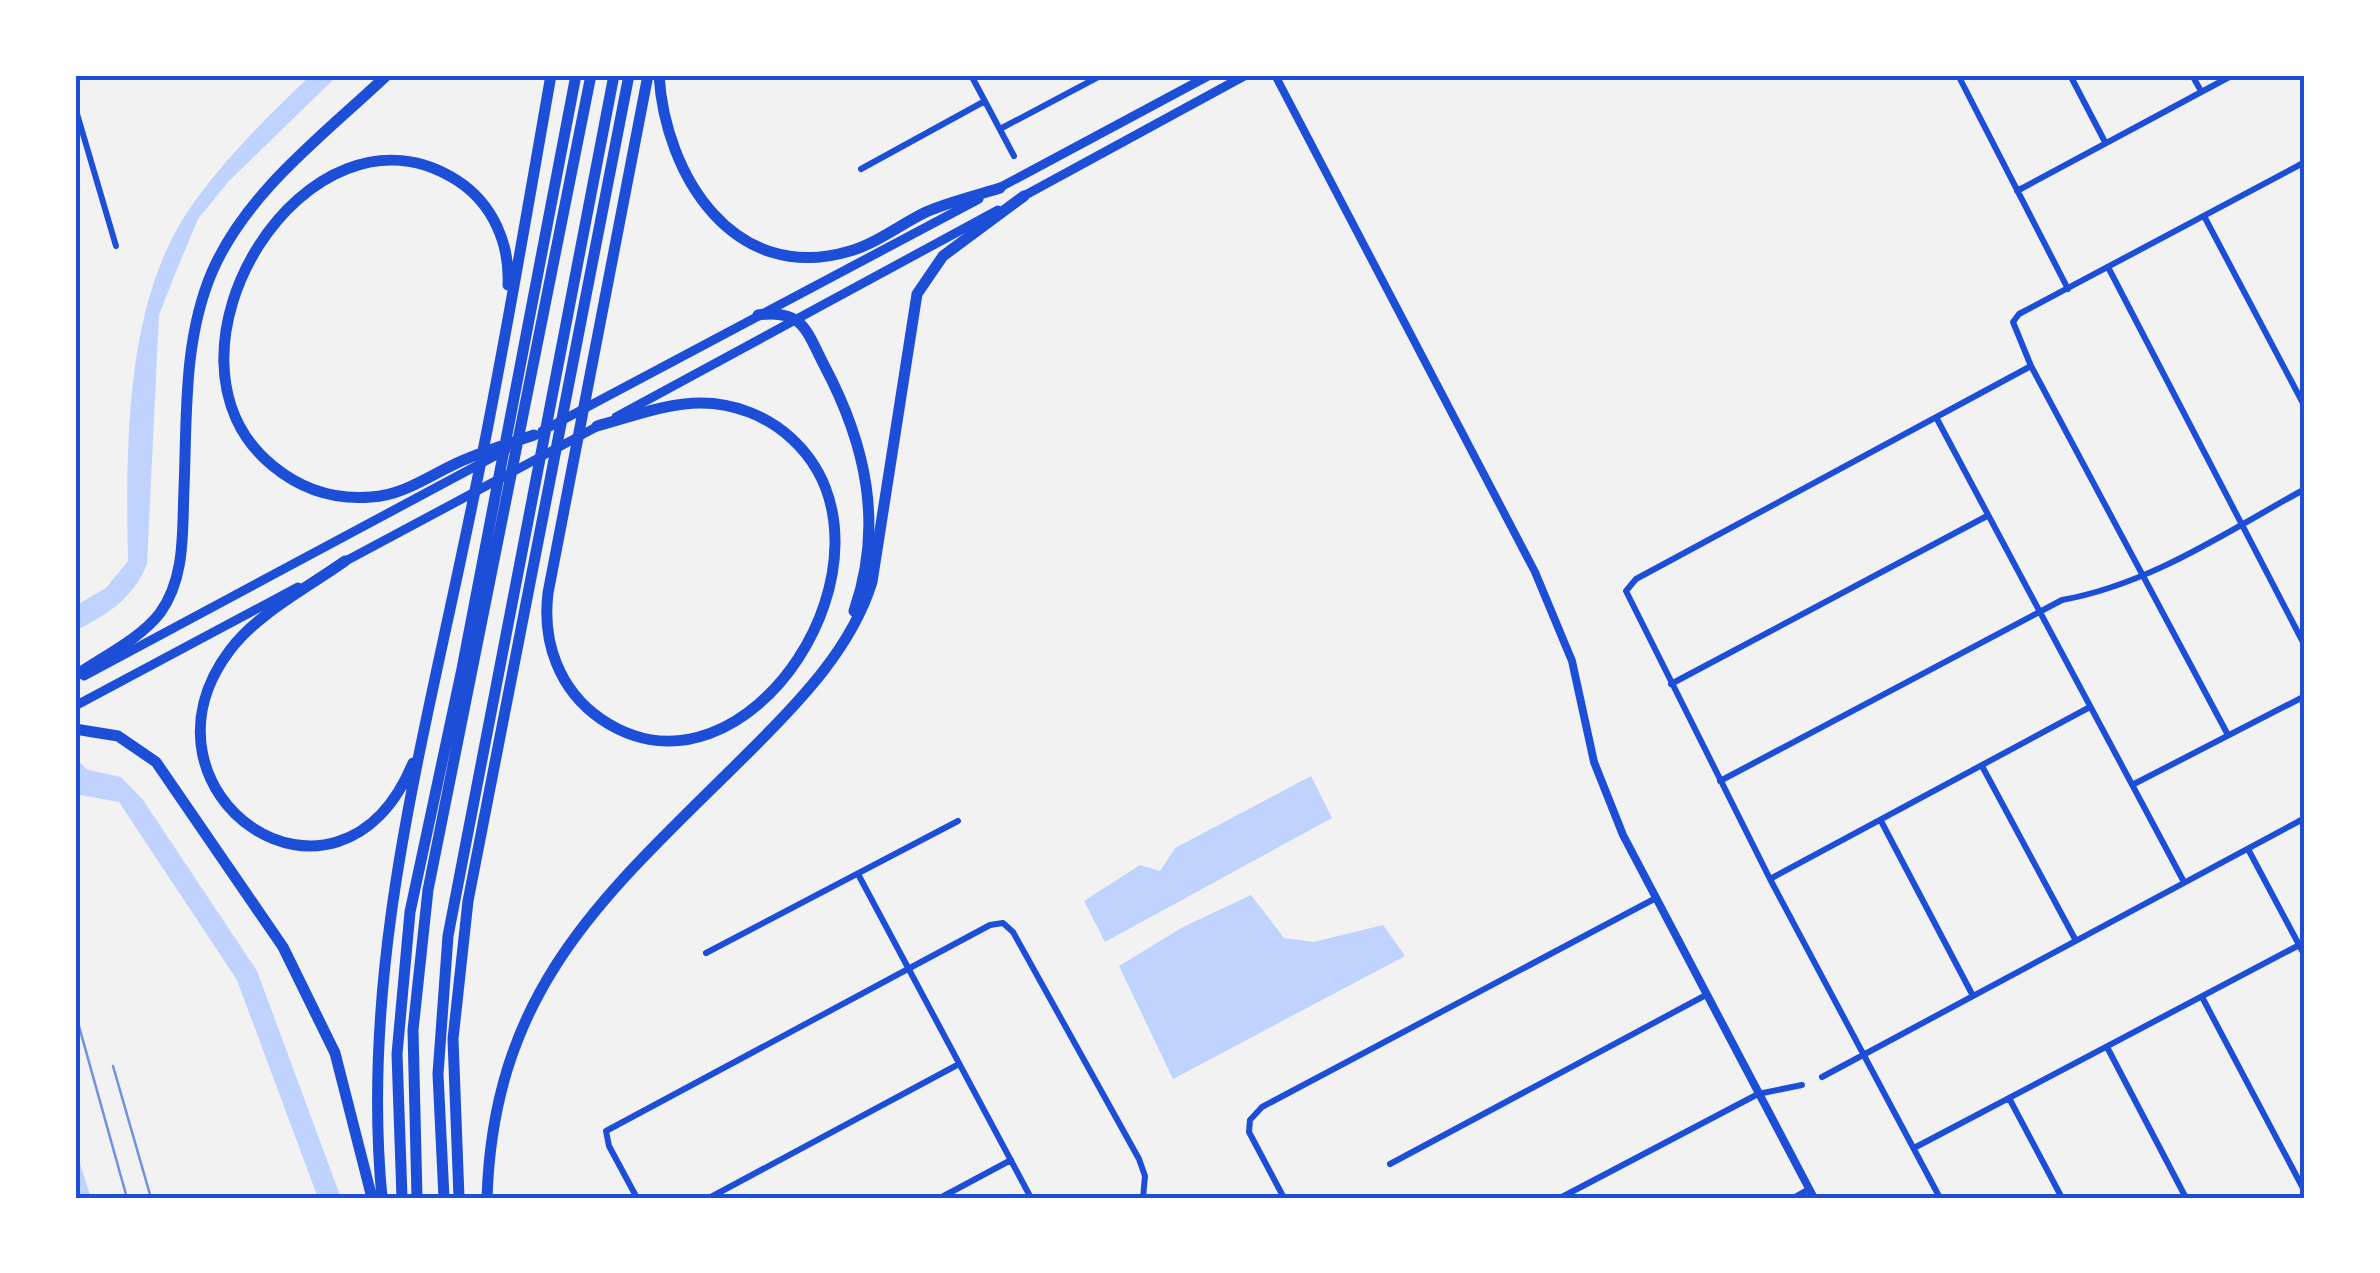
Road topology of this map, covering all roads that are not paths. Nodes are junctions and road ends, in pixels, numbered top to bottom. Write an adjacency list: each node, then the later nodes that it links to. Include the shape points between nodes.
1 (387, 75): 49 (highway, via 263,193 220,256 192,348 175,586 149,625)
2 (551, 75): 35 (highway)
3 (576, 75): 90 (highway, via 404,948 397,1054)
4 (591, 75): 91 (highway, via 418,959 412,1064)
5 (614, 75): 92 (highway, via 446,953 438,1074)
6 (629, 75): 93 (highway, via 458,970 452,1088)
7 (648, 75): 39 (highway, via 546,615 553,657 572,692 611,726 662,740 715,732 752,709 796,660 827,596 837,532 821,476 786,434 725,405 678,404)
8 (659, 75): 26 (highway, via 667,130 694,192 730,230 768,249 810,256 851,251 927,212)
9 (971, 75): 19 (street)
10 (1102, 75): 21 (street)
11 (1210, 75): 26 (main road)
12 (1246, 75): 28 (main road)
13 (1275, 75): 67 (street, via 1535,572 1572,661 1594,762)
14 (1958, 75): 27 (street)
15 (2070, 75): 22 (street)
16 (2192, 75): 18 (street)
17 (2233, 75): 18 (street)
18 (2201, 91): 22 (street)
19 (985, 101): 21 (street); 25 (street)
20 (75, 107): 30 (street)
21 (1000, 129): 23 (street)
22 (2105, 142): 27 (street)
23 (1014, 156)
24 (2304, 166): 29 (street)
25 (861, 169)
26 (1000, 188): 33 (main road)
27 (2017, 191): 32 (street)
28 (1024, 196): 34 (main road); 48 (highway, via 944,256 917,294 872,582)
29 (2204, 216): 31 (street); 37 (street)
30 (116, 246)
31 (2108, 267): 32 (street); 43 (street)
32 (2068, 288): 36 (street, via 2013,322)
33 (758, 315): 34 (highway); 40 (main road)
34 (797, 318): 39 (main road); 48 (highway, via 846,407 866,475 867,564)
35 (506, 330): 40 (highway, via 505,246 480,200 430,167 364,163 308,191 255,251 224,331 226,394 244,436 266,461 295,482 338,496 398,492); 56 (highway)
36 (2032, 366): 38 (street); 45 (street)
37 (2305, 407)
38 (1937, 420): 42 (street); 50 (street, via 1636,579 1626,591)
39 (597, 426): 44 (main road)
40 (534, 435): 49 (main road)
41 (2305, 489): 43 (street)
42 (1987, 516): 46 (street); 50 (street)
43 (2242, 523): 45 (street); 47 (street)
44 (345, 561): 52 (main road); 56 (highway, via 252,626 219,666 202,724 216,793 238,820 264,837 296,846 335,842 364,830 389,808)
45 (2145, 577): 46 (street); 55 (street)
46 (2041, 612): 53 (street); 58 (street)
47 (2305, 646)
48 (838, 648): 94 (highway, via 808,692 610,891 563,949 510,1059 492,1128)
49 (75, 678)
50 (1671, 684): 58 (street)
51 (2305, 696): 55 (street)
52 (75, 706)
53 (2090, 707): 57 (street); 59 (street)
54 (75, 730): 88 (highway, via 118,736 156,762 284,946 335,1053)
55 (2228, 735): 59 (street)
56 (424, 736): 89 (highway, via 381,980 376,1117)
57 (1982, 766): 61 (street); 68 (street)
58 (1720, 781): 65 (street)
59 (2132, 786): 66 (street)
60 (2305, 818): 63 (street)
61 (1881, 820): 65 (street); 73 (street)
62 (958, 821): 64 (street)
63 (2248, 849): 66 (street); 69 (street)
64 (858, 874): 70 (street); 72 (street)
65 (1770, 879): 77 (street)
66 (2184, 882): 68 (street)
67 (1656, 898): 74 (street); 100 (street, via 1262,1106 1249,1132)
68 (2075, 938): 73 (street)
69 (2302, 944): 71 (street); 75 (street)
70 (706, 953)
71 (2305, 956)
72 (908, 969): 78 (street); 95 (street, via 606,1130); 99 (street, via 990,925 1003,923 1013,932 1138,1159)
73 (1972, 994): 77 (street)
74 (1706, 995): 81 (street); 85 (street)
75 (2202, 997): 76 (street); 86 (street)
76 (2106, 1047): 82 (street); 105 (street)
77 (1863, 1055): 79 (street); 83 (street)
78 (959, 1064): 84 (street); 96 (street)
79 (1822, 1078)
80 (1802, 1086): 81 (street)
81 (1758, 1094): 87 (street); 101 (street)
82 (2009, 1098): 83 (street); 104 (street)
83 (1914, 1148): 103 (street)
84 (1011, 1160): 97 (street); 98 (street)
85 (1390, 1164)
86 (2305, 1192)
87 (1811, 1194): 102 (street)
88 (372, 1198)
89 (382, 1198)
90 (402, 1198)
91 (417, 1198)
92 (444, 1198)
93 (459, 1198)
94 (486, 1198)
95 (638, 1198)
96 (709, 1198)
97 (940, 1198)
98 (1031, 1198)
99 (1143, 1198)
100 (1284, 1198)
101 (1560, 1198)
102 (1793, 1198)
103 (1940, 1198)
104 (2062, 1198)
105 (2186, 1198)

